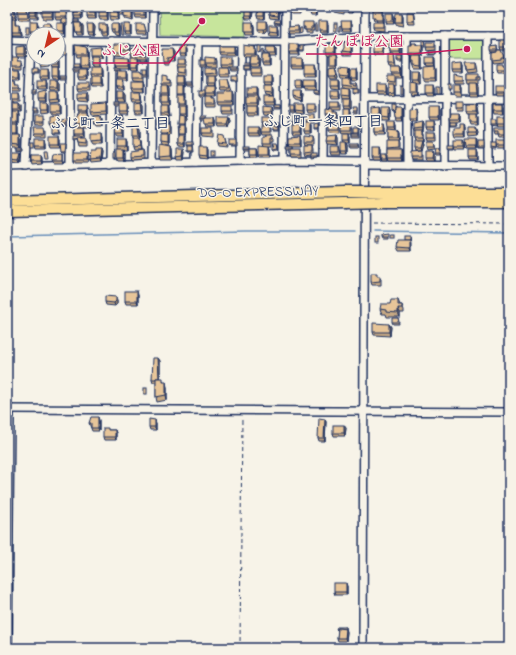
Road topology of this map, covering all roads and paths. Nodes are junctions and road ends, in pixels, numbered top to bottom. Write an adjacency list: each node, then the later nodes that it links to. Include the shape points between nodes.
1 (70, 7): 14 (street)
2 (153, 7): 16 (street)
3 (285, 7): 19 (street)
4 (365, 7): 5 (street)
5 (365, 36): 6 (street); 10 (street); 22 (street)
6 (407, 36): 7 (street); 24 (street)
7 (445, 36): 8 (street); 25 (street)
8 (488, 36): 9 (street); 23 (street)
9 (509, 36)
10 (324, 39): 19 (street); 27 (street)
11 (7, 40): 12 (street)
12 (26, 41)
13 (66, 41): 14 (street)
14 (70, 41): 15 (street); 34 (street)
15 (111, 41): 16 (street); 31 (street)
16 (153, 41): 17 (street); 32 (street)
17 (198, 41): 18 (street); 29 (street)
18 (241, 42): 19 (street); 28 (street)
19 (285, 42): 26 (street)
20 (31, 66): 39 (street)
21 (509, 98): 23 (street)
22 (365, 99): 24 (street); 30 (street)
23 (488, 99): 25 (street); 37 (street)
24 (407, 100): 25 (street); 35 (street)
25 (445, 100): 36 (street)
26 (284, 160): 27 (street); 28 (street)
27 (323, 160): 30 (street)
28 (240, 161): 29 (street)
29 (196, 162): 32 (street)
30 (365, 163): 35 (street); 46 (street)
31 (110, 164): 32 (street); 34 (street)
32 (151, 164)
33 (7, 166): 39 (street)
34 (70, 166): 39 (street)
35 (407, 166): 36 (street)
36 (445, 166): 37 (street)
37 (488, 166): 38 (street)
38 (509, 166)
39 (26, 167)
40 (509, 192): 41 (highway, DO-O EXPRESSWAY)
41 (385, 197): 42 (highway, DO-O EXPRESSWAY, bridge); 44 (highway, DO-O EXPRESSWAY)
42 (344, 198): 43 (highway, DO-O EXPRESSWAY); 45 (highway, DO-O EXPRESSWAY)
43 (7, 201)
44 (509, 202)
45 (7, 211)
46 (365, 223): 47 (path); 50 (street)
47 (509, 224)
48 (8, 409): 49 (street); 52 (street)
49 (242, 410): 50 (street); 53 (path)
50 (365, 411): 51 (street); 54 (street)
51 (509, 412)
52 (8, 648)
53 (240, 648)
54 (363, 648)

